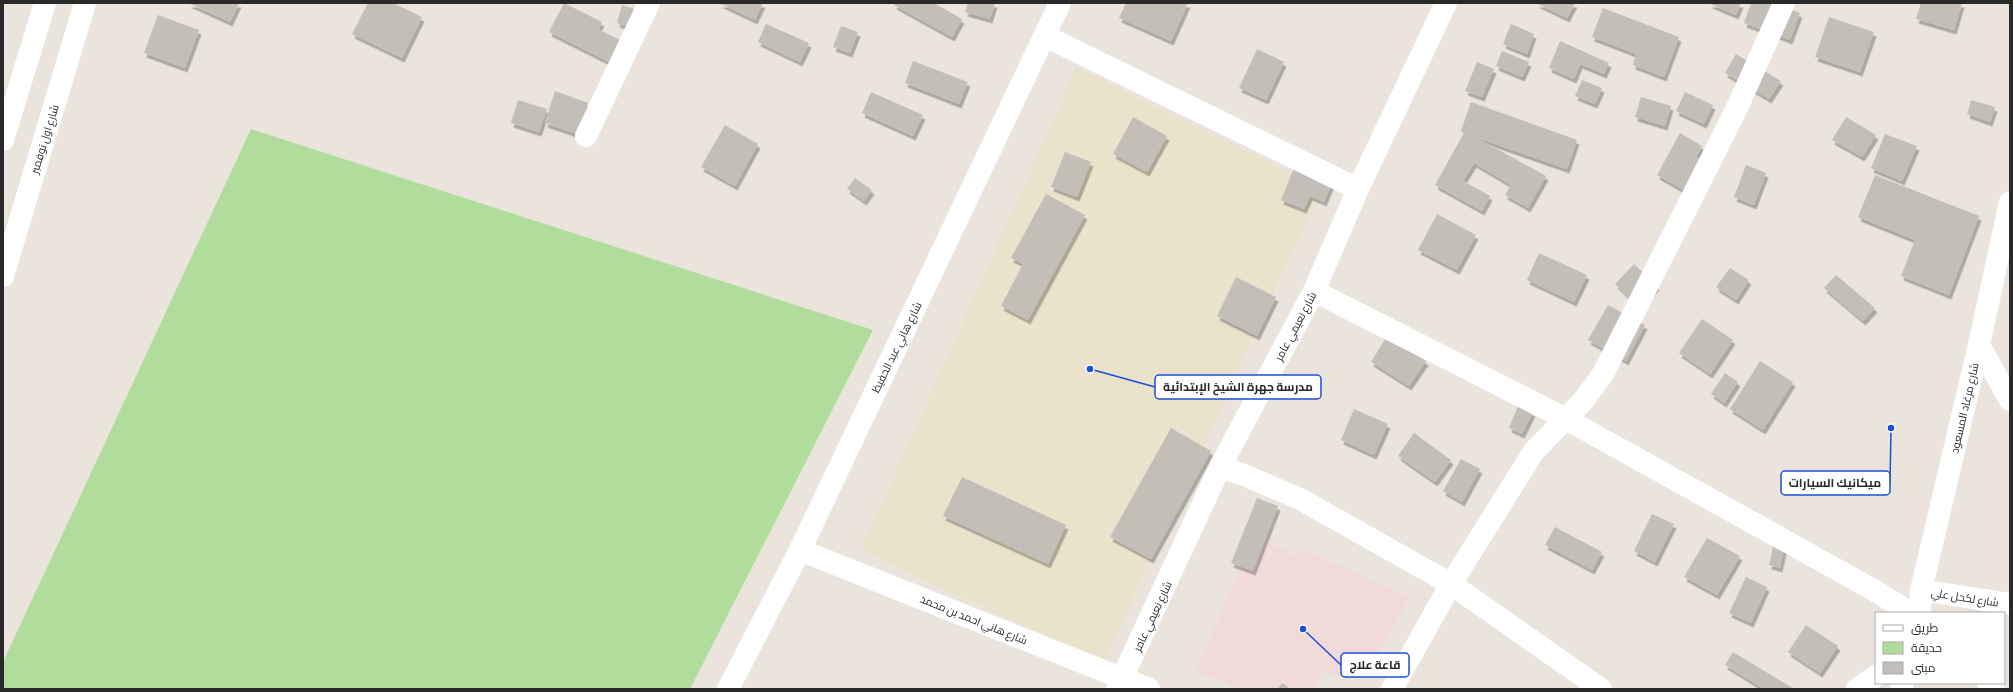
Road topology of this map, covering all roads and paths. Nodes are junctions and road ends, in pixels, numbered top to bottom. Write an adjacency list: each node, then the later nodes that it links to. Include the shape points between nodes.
1 (45, 3): 9 (street)
2 (85, 3): 12 (street, شارع اول نوفمبر)
3 (649, 3): 8 (street)
4 (1060, 3): 7 (street, شارع هاني عبد الحفيظ)
5 (1446, 3): 10 (street, شارع نعيمي عامر)
6 (1784, 3): 16 (street, via 1737,108 1603,374 1588,396)
7 (1045, 36): 10 (street); 18 (street, شارع هاني عبد الحفيظ)
8 (586, 136)
9 (3, 140)
10 (1358, 189): 13 (street, شارع نعيمي عامر)
11 (2010, 202): 14 (street, شارع مرغاد المسعود)
12 (3, 276)
13 (1314, 291): 16 (street); 17 (street, شارع نعيمي عامر)
14 (1979, 345): 15 (street); 20 (street, شارع مرغاد المسعود)
15 (2010, 400)
16 (1566, 419): 19 (street, via 1534,451); 22 (street)
17 (1220, 467): 19 (street, via 1300,499); 25 (street, شارع نعيمي عامر)
18 (800, 550): 25 (street, شارع هاني احمد بن محمد); 26 (street, شارع هاني عبد الحفيظ)
19 (1451, 584): 28 (street); 29 (street)
20 (1921, 590): 21 (street, شارع لكحل علي); 23 (street, شارع مرغاد المسعود)
21 (2010, 604)
22 (1909, 612)
23 (1920, 612)
24 (1875, 677): 30 (street)
25 (1120, 684): 27 (street, شارع هاني احمد بن محمد)
26 (728, 689)
27 (1149, 689)
28 (1392, 689)
29 (1601, 689)
30 (1857, 689)

